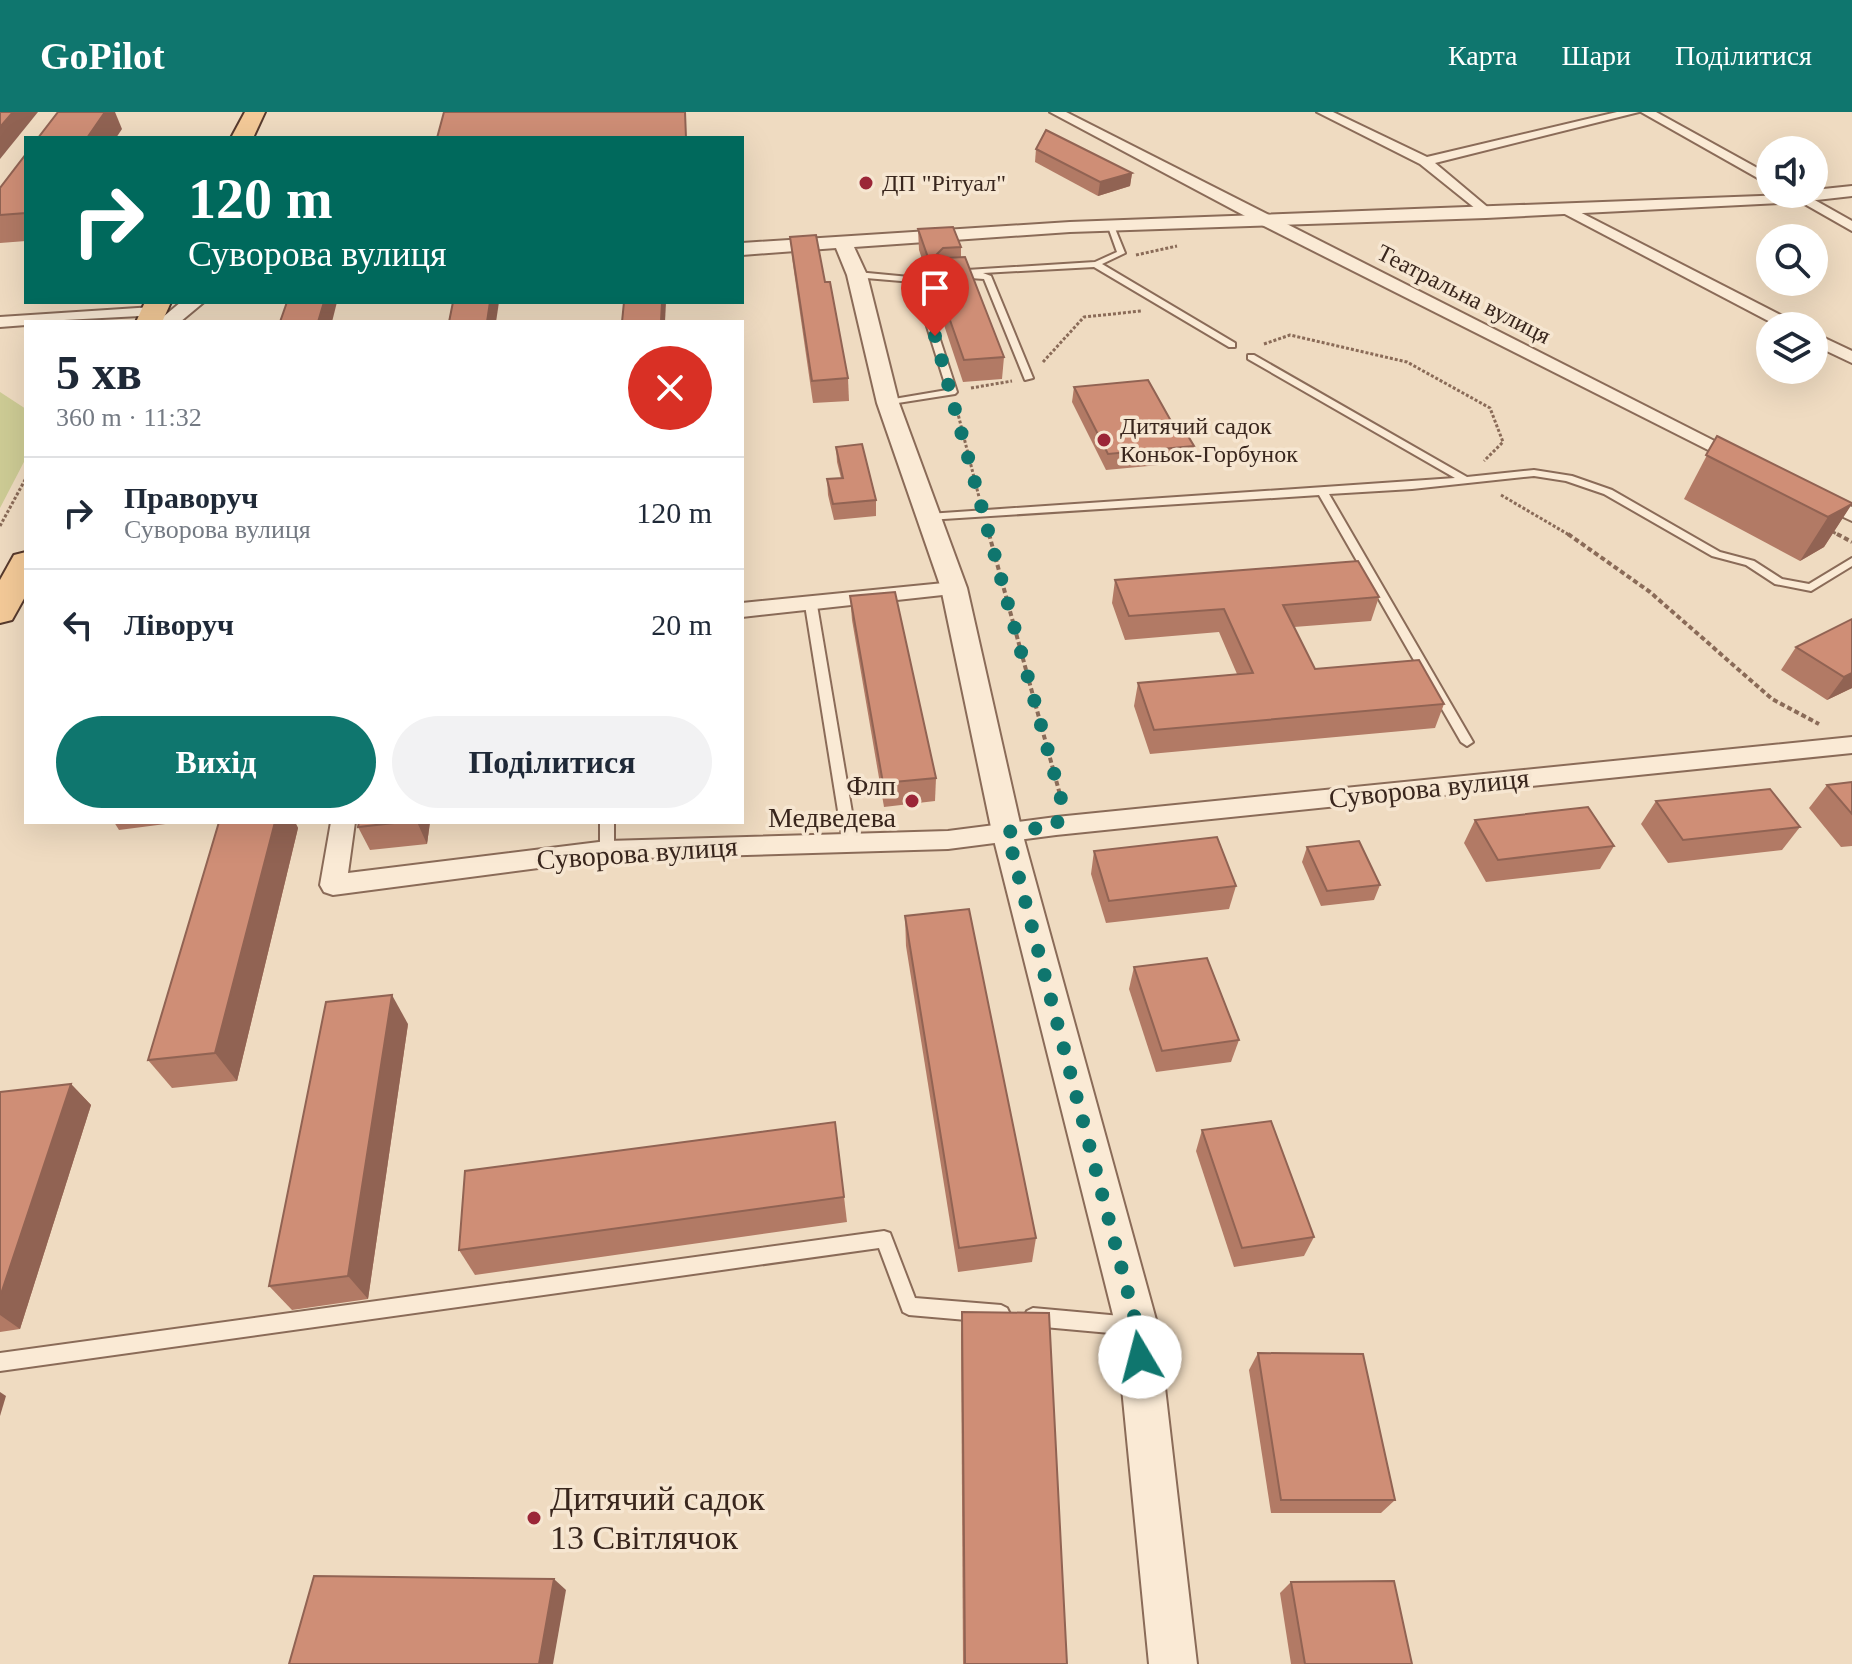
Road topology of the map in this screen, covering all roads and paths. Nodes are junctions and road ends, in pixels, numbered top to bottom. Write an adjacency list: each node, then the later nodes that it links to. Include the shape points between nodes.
1 (255, 112): 6 (main road)
2 (1056, 112): 15 (street, Театральна вулиця)
3 (1323, 112): 7 (street)
4 (1633, 112): 7 (street)
5 (1647, 112): 8 (street)
6 (243, 136)
7 (1425, 161): 14 (street)
8 (1756, 173)
9 (1852, 191): 10 (street)
10 (1828, 193)
11 (1756, 198): 13 (street)
12 (1818, 208): 17 (street)
13 (1566, 209): 14 (street); 27 (street)
14 (1486, 213): 15 (street)
15 (1267, 222): 16 (street); 39 (street, Театральна вулиця)
16 (1110, 226): 18 (street); 21 (lane, via 1121,253)
17 (1852, 227)
18 (843, 242): 20 (street); 22 (street)
19 (1189, 244): 21 (path)
20 (744, 249)
21 (1096, 264): 25 (lane); 36 (lane, via 946,276 987,276)
22 (857, 275): 24 (lane); 38 (street)
23 (933, 279): 24 (lane)
24 (917, 280): 37 (lane)
25 (1162, 303): 32 (lane); 36 (path, via 1139,312 1084,317)
26 (188, 304): 28 (street)
27 (1763, 312)
28 (157, 315): 29 (street)
29 (45, 320)
30 (24, 321): 31 (street)
31 (0, 322)
32 (1232, 345)
33 (1828, 345): 35 (street)
34 (1253, 352): 40 (lane); 40 (path, via 1290,335 1407,362 1490,408 1503,442)
35 (1852, 358)
36 (1028, 378): 37 (path)
37 (952, 392): 38 (lane); 44 (path)
38 (888, 403): 46 (street)
39 (1752, 465)
40 (1465, 480): 43 (lane); 50 (lane, via 1534,473 1568,478 1608,492 1716,554 1750,563 1779,582 1811,588); 56 (path, via 1575,537 1651,592 1770,698)
41 (24, 482): 47 (path)
42 (1795, 486): 45 (street)
43 (1322, 492): 44 (lane); 57 (lane)
44 (983, 515): 46 (lane); 61 (path, via 1063,806)
45 (1852, 515)
46 (928, 517): 52 (street)
47 (0, 526)
48 (1824, 527): 49 (path)
49 (1852, 542)
50 (1852, 561)
51 (24, 566): 55 (main road)
52 (954, 588): 53 (street); 62 (street)
53 (811, 605): 54 (street); 63 (lane)
54 (744, 610)
55 (0, 612)
56 (1828, 726)
57 (1467, 742)
58 (1852, 745): 61 (street, Суворова вулиця)
59 (343, 824): 64 (street, Суворова вулиця, via 333,885)
60 (607, 824): 64 (lane)
61 (1056, 826): 62 (street, Суворова вулиця)
62 (1007, 832): 63 (street, Суворова вулиця, via 948,840); 65 (street)
63 (850, 842): 64 (street, Суворова вулиця)
64 (607, 850)
65 (1137, 1327): 66 (lane, via 909,1306 884,1239); 67 (street)
66 (0, 1362)
67 (1173, 1664)

